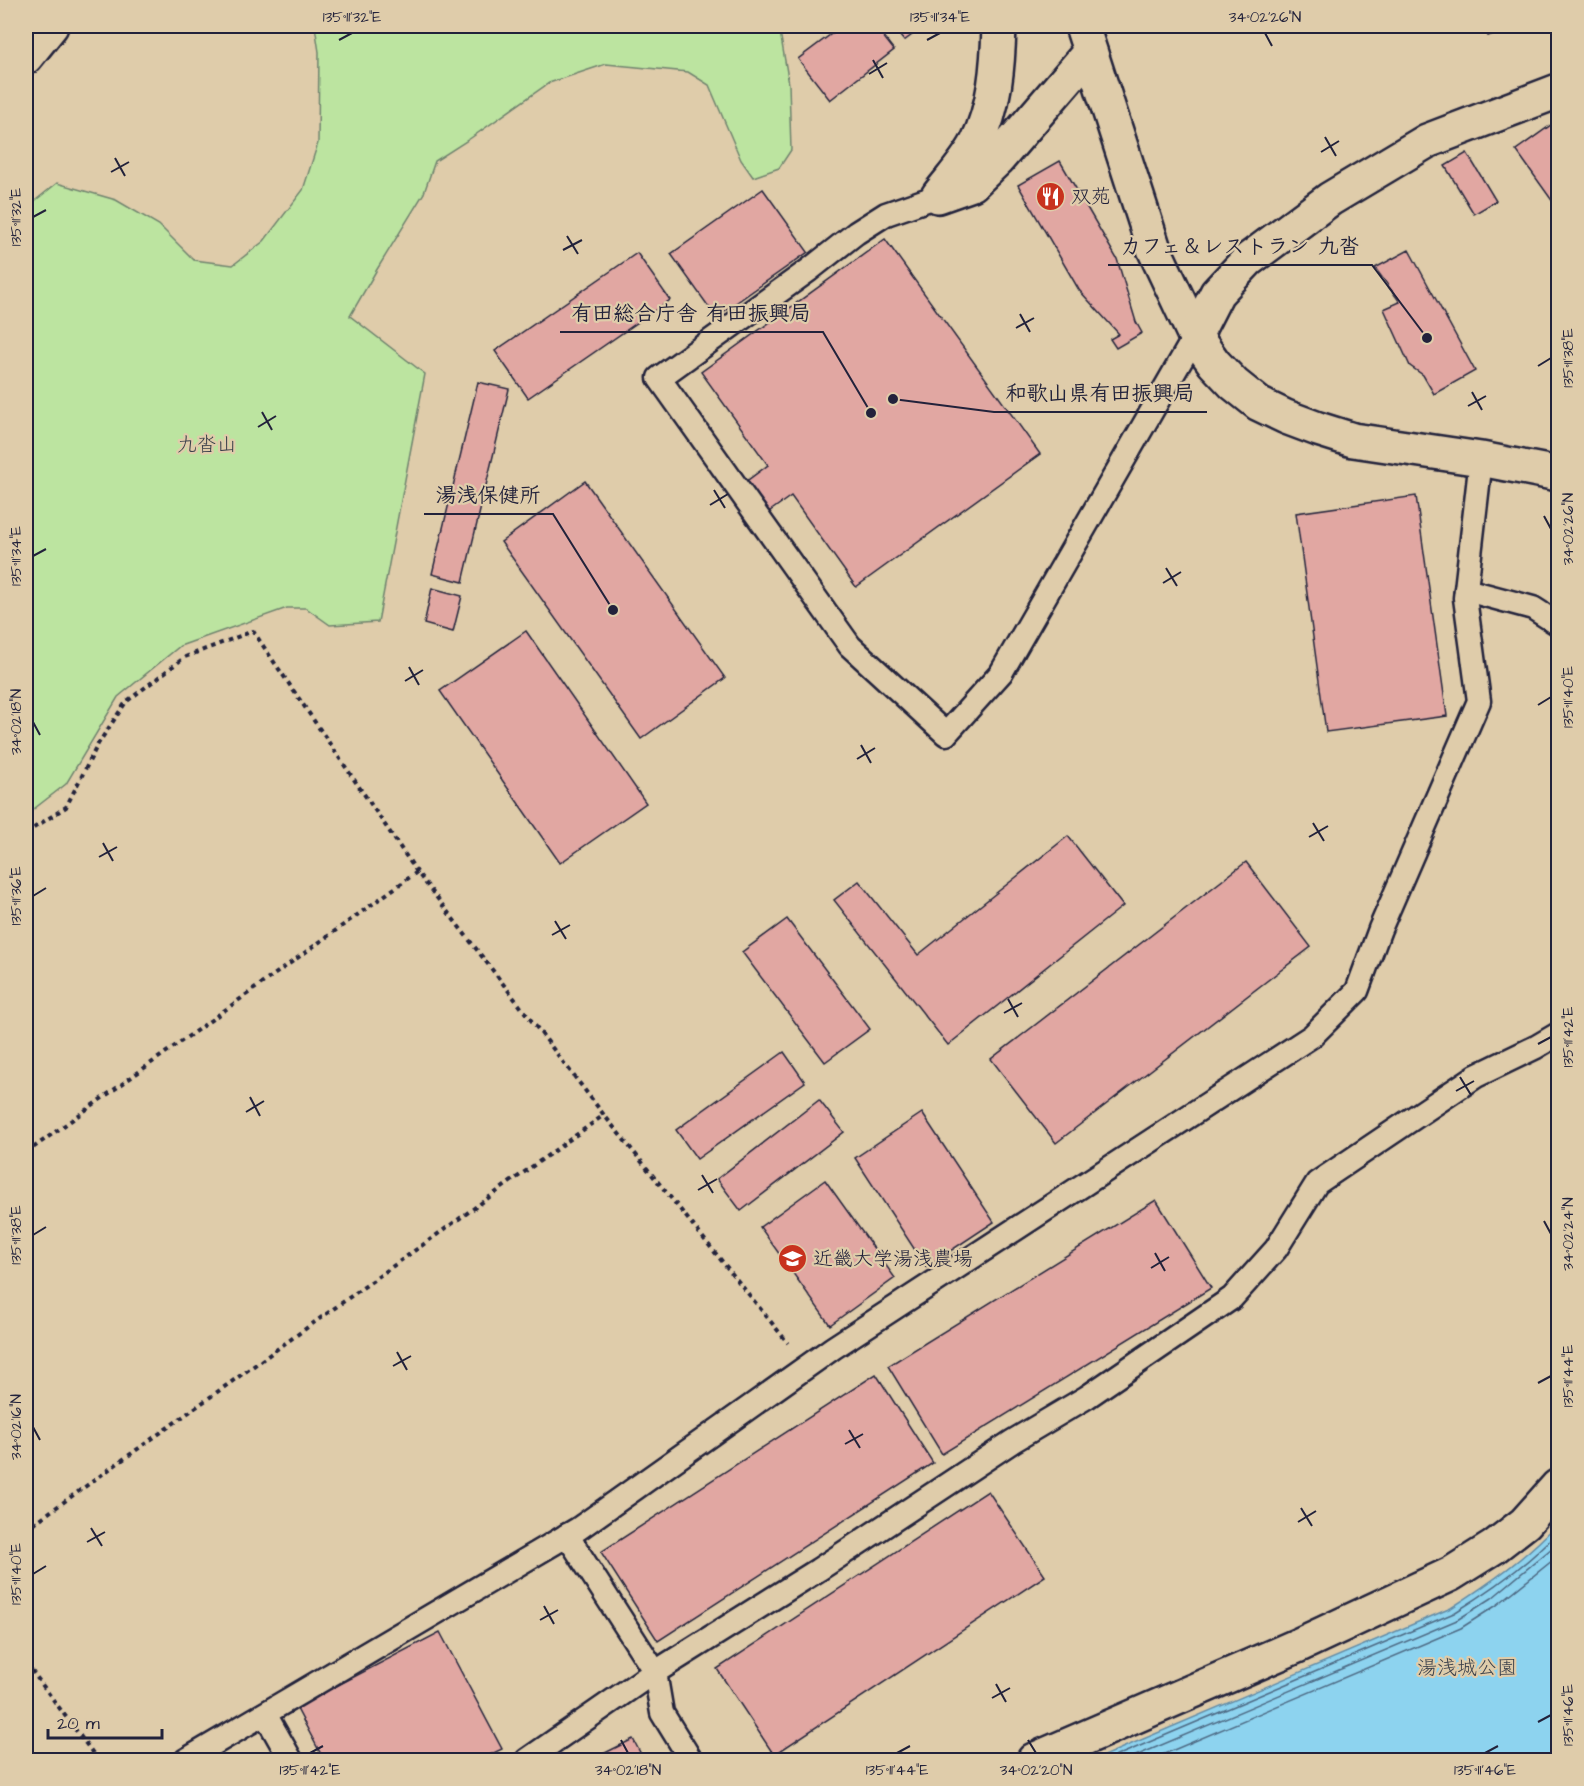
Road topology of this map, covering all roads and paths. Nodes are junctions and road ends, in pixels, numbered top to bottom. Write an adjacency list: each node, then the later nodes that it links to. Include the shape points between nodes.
1 (51, 26): 4 (street)
2 (999, 26): 6 (street, via 991,106 976,144)
3 (1086, 39): 6 (street, via 998,159 972,184); 7 (street, via 1154,249)
4 (26, 57)
5 (1558, 91): 7 (street, via 1427,141 1330,199 1248,260 1217,293)
6 (938, 196): 7 (lane, via 886,214 856,233 659,378 850,646 946,734 1001,673)
7 (1195, 336): 8 (street, via 1234,384 1259,404 1286,417 1353,440)
8 (1480, 459): 9 (street); 10 (lane)
9 (1558, 474)
10 (1466, 590): 11 (lane, via 1533,608); 17 (lane, via 1479,701 1357,991 1312,1036)
11 (1558, 624)
12 (26, 833): 13 (path, via 66,807 98,744 126,702 185,657 253,631)
13 (417, 872): 15 (path); 16 (path)
14 (1558, 1034): 22 (lane, via 1476,1076 1317,1183 1275,1249 1232,1298 1087,1397 1013,1440 818,1570)
15 (604, 1115): 17 (path); 19 (path)
16 (26, 1153)
17 (807, 1367): 20 (lane)
18 (1558, 1486): 29 (street, via 1525,1523 1451,1574)
19 (26, 1529)
20 (567, 1535): 22 (lane); 23 (lane)
21 (26, 1663): 24 (path)
22 (655, 1672): 27 (lane); 28 (lane, via 662,1713)
23 (265, 1714): 25 (lane); 26 (lane)
24 (98, 1761)
25 (186, 1761)
26 (291, 1761)
27 (527, 1761)
28 (691, 1761)
29 (1034, 1761)

